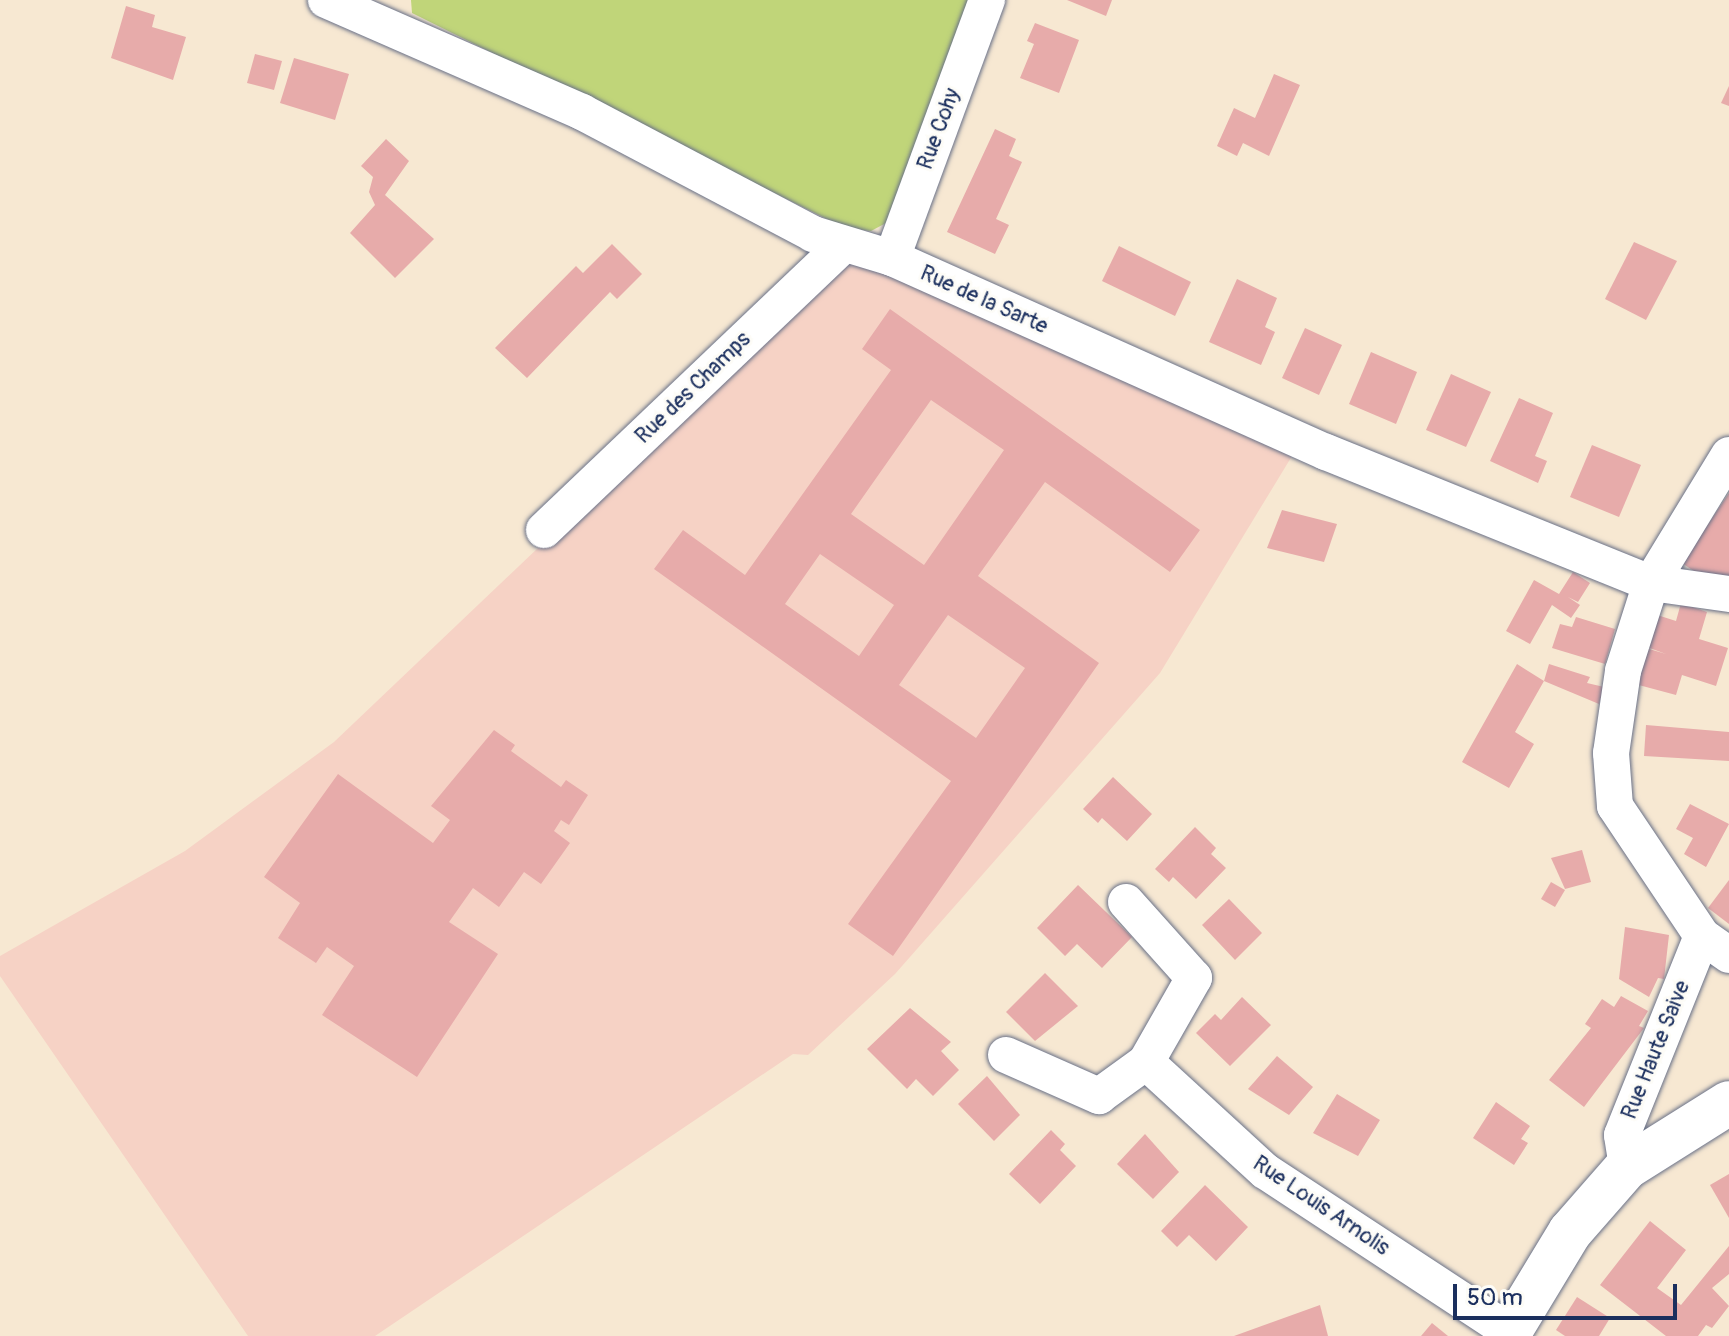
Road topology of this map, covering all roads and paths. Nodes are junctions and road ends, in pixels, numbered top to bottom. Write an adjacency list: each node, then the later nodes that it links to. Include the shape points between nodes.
1 (326, 0): 3 (street, Rue de la Sarte, via 582,112)
2 (987, 0): 4 (street, Rue Cohy)
3 (842, 246): 4 (street, Rue de la Sarte); 6 (street, Rue des Champs)
4 (892, 258): 7 (street, Rue de la Sarte, via 1326,452)
5 (1729, 455): 7 (street, Rue Haute Saive)
6 (544, 530)
7 (1651, 583): 8 (street); 10 (street, Rue Haute Saive, via 1623,671 1611,753 1615,806)
8 (1729, 594)
9 (1126, 902): 12 (street, via 1194,978)
10 (1715, 945): 14 (street, Rue Haute Saive, via 1622,1135)
11 (1006, 1055): 12 (street, via 1099,1096)
12 (1146, 1062): 15 (street, Rue Louis Arnolis, via 1265,1171)
13 (1729, 1103): 14 (street, Rue Haute Saive)
14 (1627, 1167): 15 (street, Rue Haute Saive, via 1570,1232)
15 (1509, 1334)

